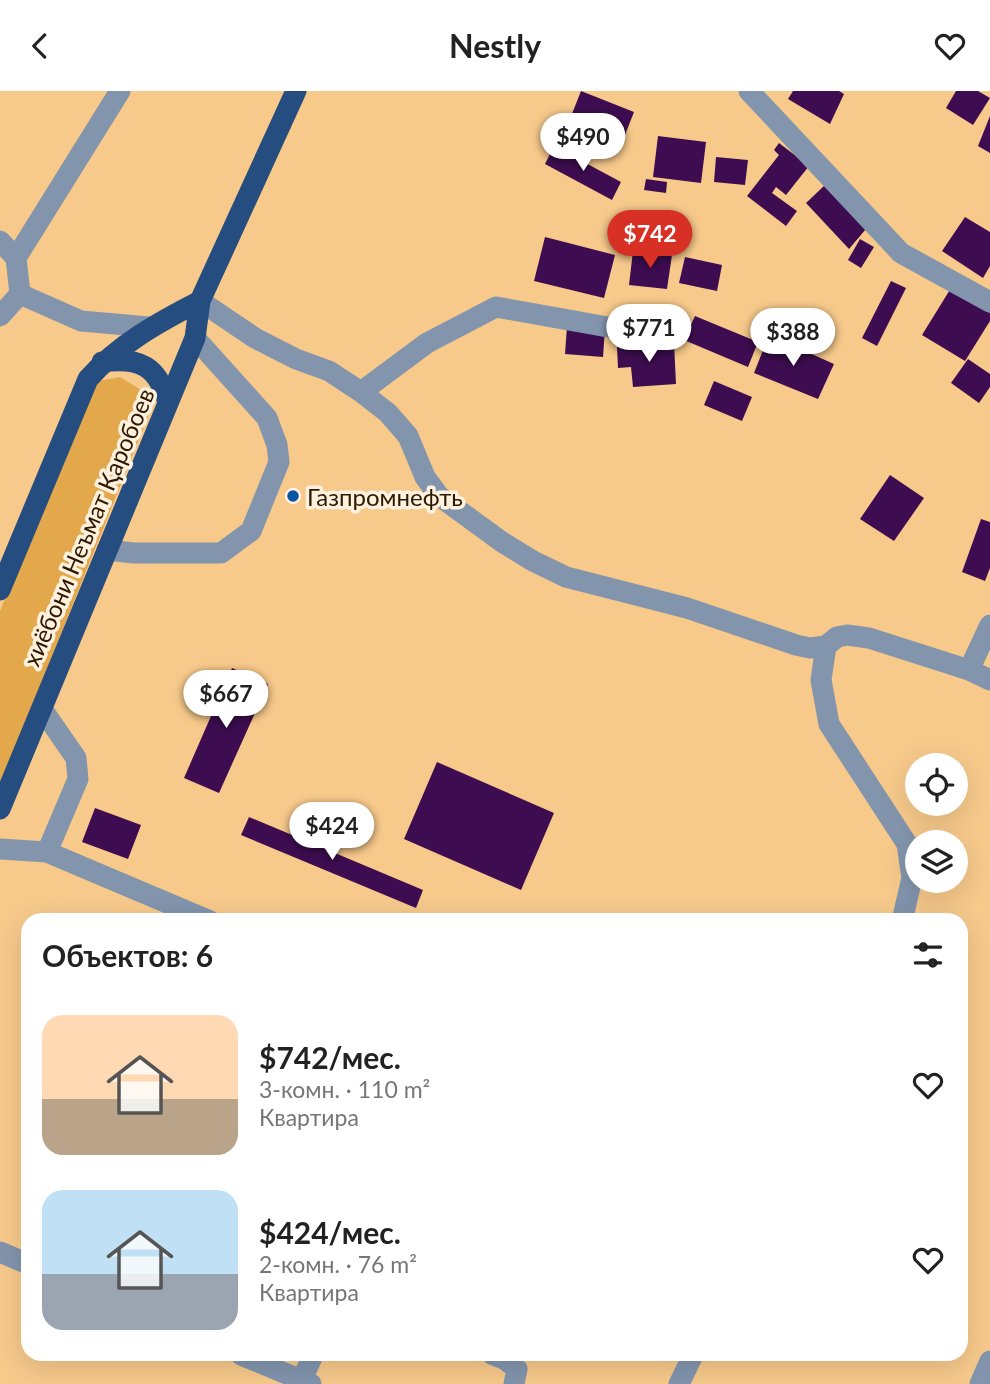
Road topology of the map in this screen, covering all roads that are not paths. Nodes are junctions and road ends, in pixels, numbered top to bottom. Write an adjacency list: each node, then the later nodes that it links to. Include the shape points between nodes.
1 (120, 91): 5 (street)
2 (296, 91): 7 (highway, хиёбони Неъмат Қаробоев)
3 (750, 91): 8 (street, via 901,253)
4 (0, 241): 5 (street)
5 (16, 258): 6 (street)
6 (20, 294): 9 (street); 10 (street, via 81,321)
7 (200, 301): 10 (highway, хиёбони Неъмат Қаробоев); 12 (highway, хиёбони Неъмат Қаробоев); 14 (street, via 256,338 330,371)
8 (990, 302)
9 (0, 316)
10 (149, 327): 13 (highway, хиёбони Неъмат Қаробоев)
11 (619, 328): 14 (street, via 496,307 427,343)
12 (195, 338): 15 (highway, хиёбони Неъмат Қаробоев); 16 (street, via 267,418 279,462 275,474 251,531 221,553)
13 (102, 362): 15 (highway, via 130,361 152,370); 17 (highway, хиёбони Неъмат Қаробоев, via 88,379)
14 (361, 392): 19 (street, via 408,436 425,477 439,496 533,561 566,577 687,608 796,645)
15 (168, 403): 16 (highway, хиёбони Неъмат Қаробоев)
16 (107, 550): 22 (highway, хиёбони Неъмат Қаробоев)
17 (0, 590)
18 (990, 625): 20 (street)
19 (827, 646): 20 (street, via 847,635 869,638); 27 (street, via 821,680 829,724 906,844 912,878)
20 (969, 670): 21 (street)
21 (990, 680)
22 (42, 709): 23 (highway, хиёбони Неъмат Қаробоев); 25 (street, via 76,758 78,779)
23 (0, 810)
24 (0, 849): 25 (street)
25 (47, 852): 26 (street)
26 (191, 913)
27 (904, 913)
28 (0, 1252): 29 (street)
29 (21, 1261)
30 (255, 1361): 35 (street)
31 (311, 1361): 35 (street)
32 (507, 1361): 36 (street, via 517,1369)
33 (690, 1361): 37 (street)
34 (990, 1361): 38 (street)
35 (306, 1382)
36 (514, 1384)
37 (680, 1384)
38 (980, 1384)

